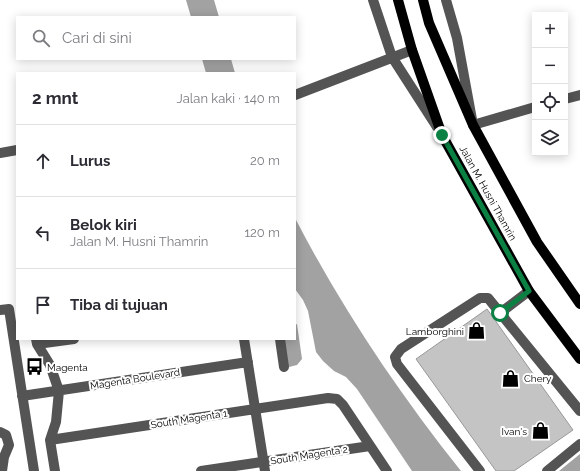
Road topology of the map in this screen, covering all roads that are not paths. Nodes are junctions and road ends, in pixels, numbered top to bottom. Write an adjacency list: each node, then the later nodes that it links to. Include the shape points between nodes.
1 (373, 0): 6 (street)
2 (398, 0): 5 (main road, Jalan M. Husni Thamrin)
3 (422, 0): 11 (main road, Jalan M. Husni Thamrin)
4 (446, 0): 11 (street, via 457,38)
5 (412, 50): 6 (street); 12 (main road, Jalan M. Husni Thamrin)
6 (392, 57): 7 (street); 12 (street)
7 (296, 95)
8 (580, 95): 9 (street)
9 (568, 98)
10 (532, 108): 11 (street)
11 (473, 125): 16 (main road, Jalan M. Husni Thamrin, via 537,242)
12 (442, 135): 15 (main road, Jalan M. Husni Thamrin)
13 (16, 150): 14 (street)
14 (0, 153)
15 (529, 291): 18 (street); 23 (main road, Jalan M. Husni Thamrin)
16 (580, 304)
17 (5, 310): 27 (street)
18 (500, 313): 28 (street); 40 (street, via 488,298 480,298 401,349 395,357 396,364)
19 (61, 340): 22 (street)
20 (244, 340): 24 (street)
21 (280, 340): 25 (street)
22 (36, 342): 26 (street, via 50,365)
23 (580, 359)
24 (248, 362): 26 (street, Magenta Boulevard); 29 (street)
25 (284, 367)
26 (59, 391): 27 (street, Magenta Boulevard); 31 (street, via 56,422)
27 (22, 396): 36 (street)
28 (579, 407)
29 (255, 408): 31 (street, South Magenta 1); 33 (street, South Magenta 1, via 337,399); 34 (street)
30 (0, 432): 35 (street, via 6,435 9,445)
31 (50, 440): 37 (street)
32 (580, 444): 41 (street)
33 (370, 446): 34 (street, South Magenta 2); 39 (street)
34 (264, 466): 38 (street, South Magenta 2)
35 (2, 471)
36 (34, 471)
37 (55, 471)
38 (201, 471)
39 (388, 471)
40 (480, 471)
41 (547, 471)

